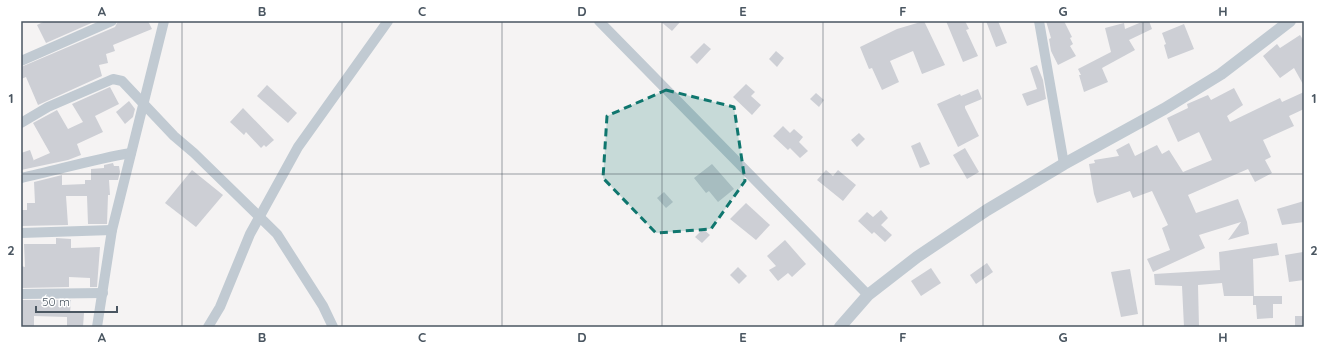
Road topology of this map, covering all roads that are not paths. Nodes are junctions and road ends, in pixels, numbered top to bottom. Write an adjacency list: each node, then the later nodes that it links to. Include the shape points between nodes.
1 (112, 21): 7 (street)
2 (164, 21): 8 (street)
3 (388, 21): 13 (street, via 298,147)
4 (599, 21): 18 (street)
5 (1039, 21): 11 (street)
6 (1290, 21): 11 (street, via 1221,74 1164,109)
7 (21, 61)
8 (143, 101): 9 (street, via 122,81 113,79 48,107); 10 (street); 13 (street, via 174,136)
9 (21, 123)
10 (131, 153): 12 (street, via 93,159); 14 (street)
11 (1064, 164): 18 (street, via 987,210)
12 (21, 178)
13 (259, 218): 20 (street, via 220,307); 21 (street, via 270,226 284,243)
14 (112, 230): 15 (street); 16 (street)
15 (21, 233)
16 (103, 293): 17 (street); 19 (street)
17 (21, 294)
18 (868, 295): 22 (street)
19 (97, 327)
20 (208, 327)
21 (333, 327)
22 (840, 327)

